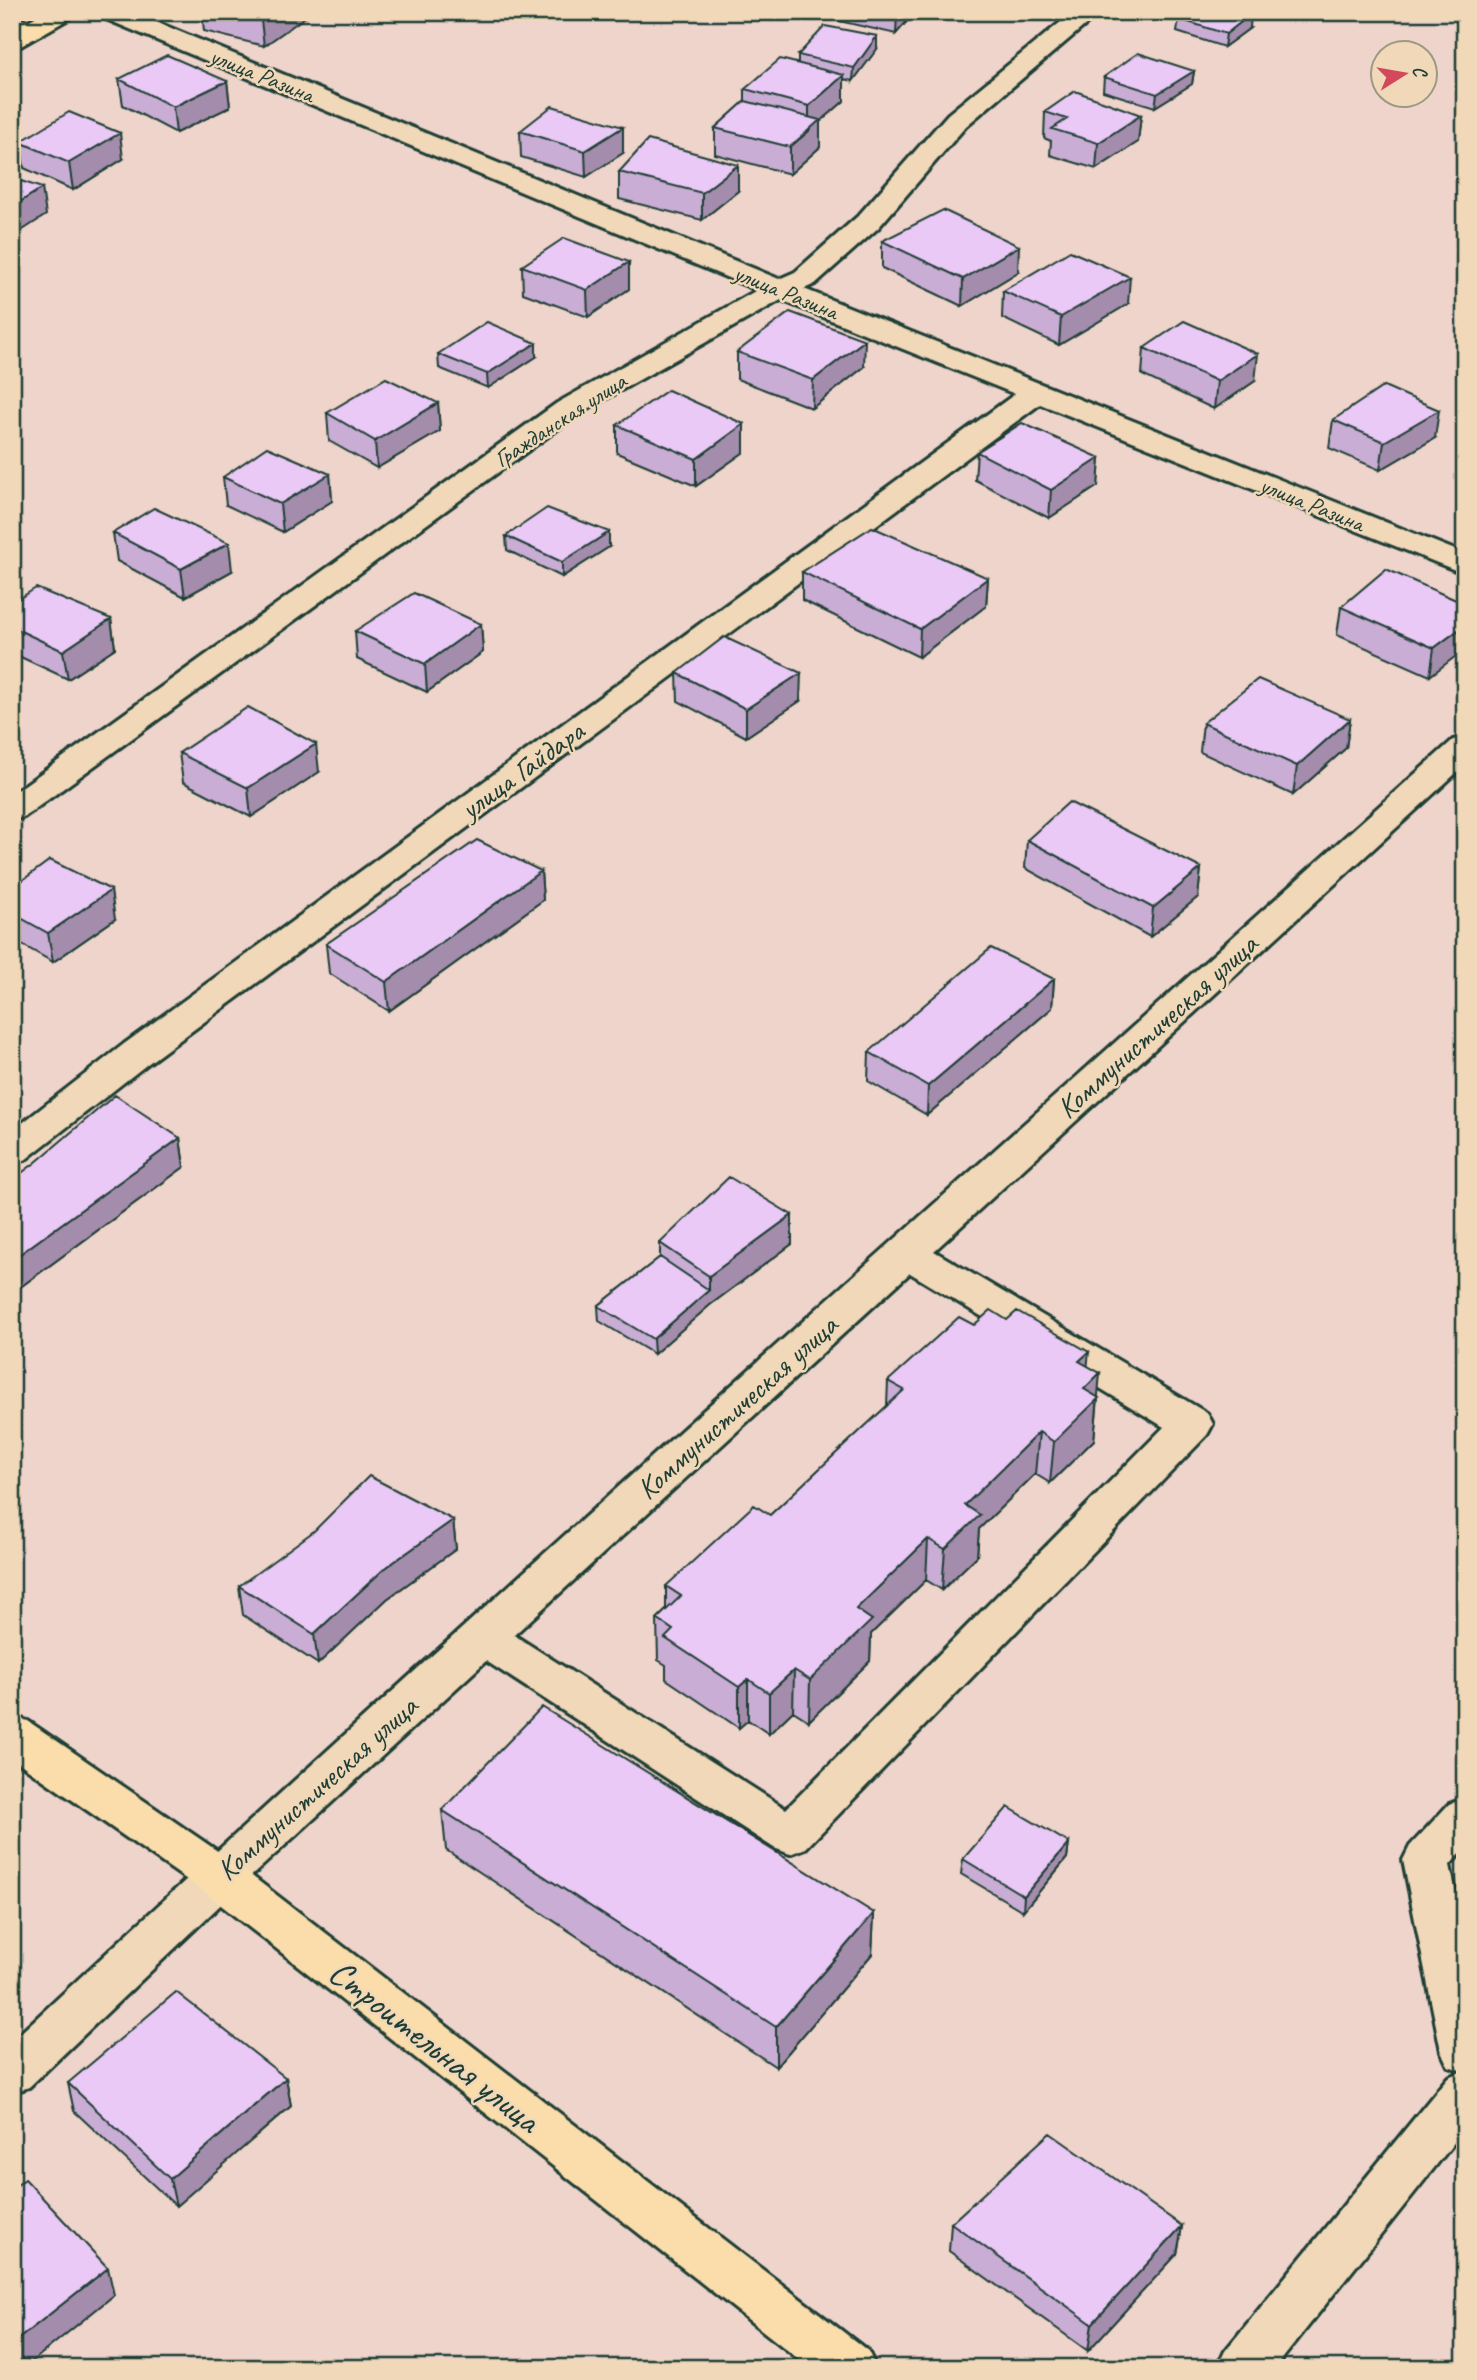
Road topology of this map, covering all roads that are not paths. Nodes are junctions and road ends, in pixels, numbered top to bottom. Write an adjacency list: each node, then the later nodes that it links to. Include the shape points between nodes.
1 (64, 12): 4 (main road)
2 (110, 12): 5 (street, улица Разина)
3 (1088, 12): 5 (street, Гражданская улица, via 957,120 868,222 805,278)
4 (18, 32)
5 (779, 289): 6 (street, улица Разина); 9 (street, Гражданская улица, via 567,409)
6 (1036, 393): 7 (street, улица Разина); 10 (street, улица Гайдара, via 137,1053)
7 (1465, 565)
8 (1465, 747): 11 (street, Коммунистическая улица)
9 (12, 810)
10 (12, 1151)
11 (906, 1253): 12 (street, Коммунистическая улица); 12 (street, via 1192,1424 790,1835)
12 (483, 1637): 15 (street, Коммунистическая улица)
13 (12, 1734): 15 (main road, Строительная улица)
14 (1465, 1817): 16 (street, via 1426,1860)
15 (219, 1877): 17 (street, Коммунистическая улица); 19 (main road, Строительная улица)
16 (1465, 2051)
17 (12, 2072)
18 (1465, 2092): 20 (street)
19 (850, 2368)
20 (1243, 2368)

